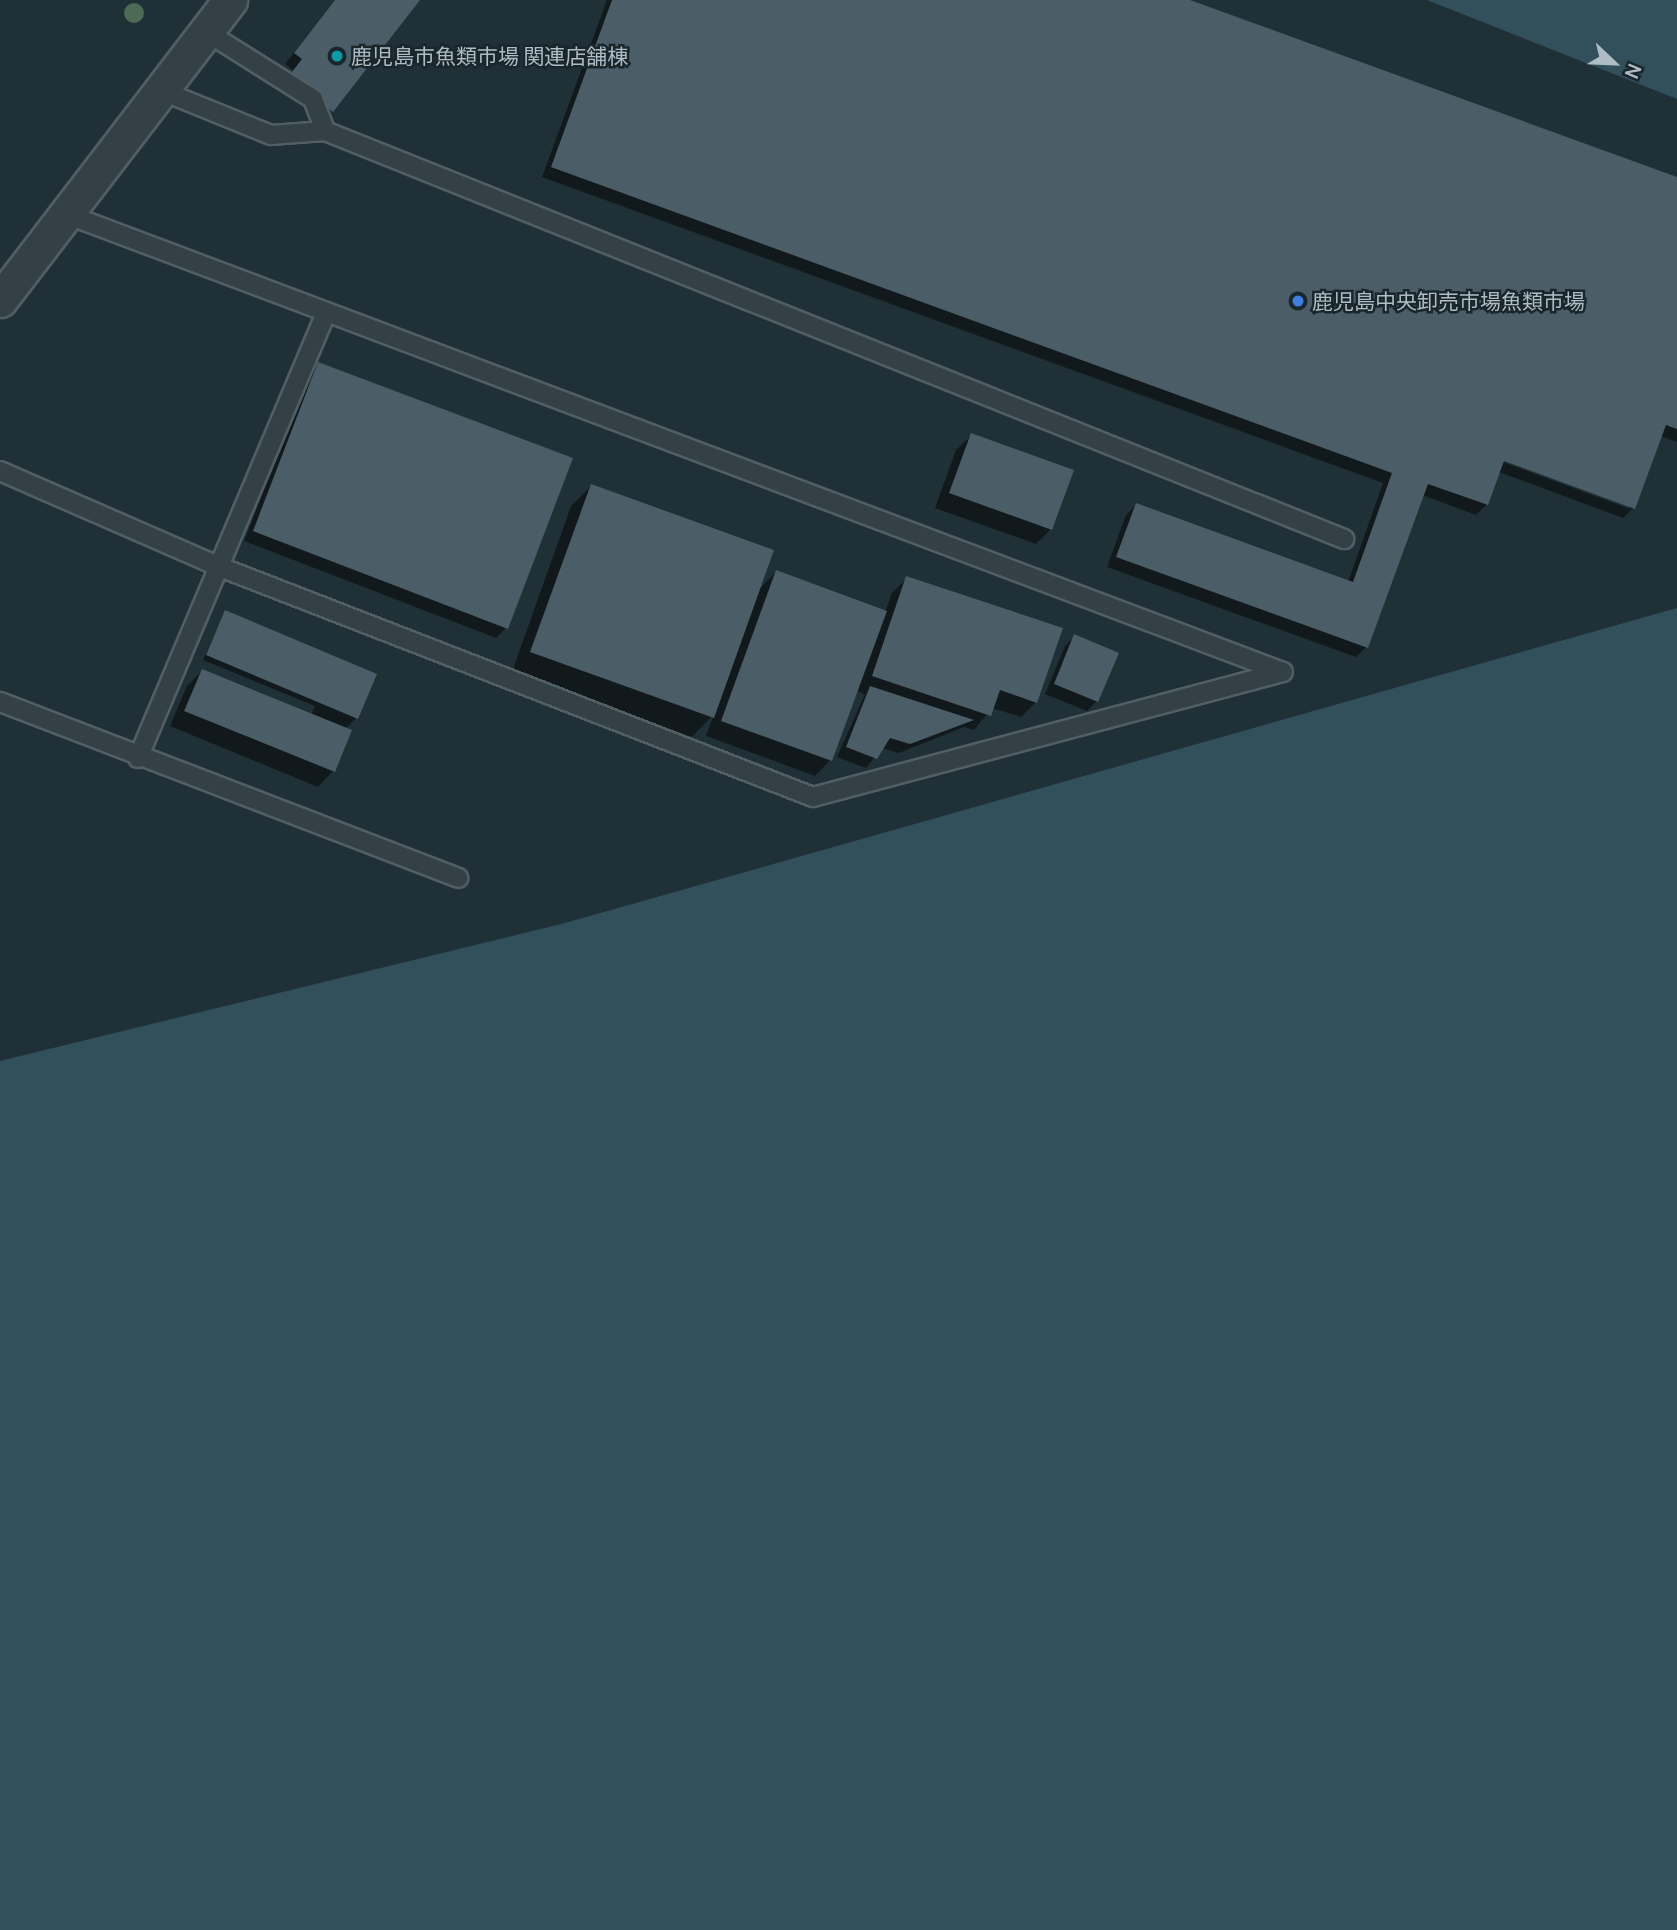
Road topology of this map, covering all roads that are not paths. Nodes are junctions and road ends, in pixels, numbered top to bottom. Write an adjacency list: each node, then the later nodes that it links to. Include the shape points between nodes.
1 (230, 0): 2 (street)
2 (205, 32): 3 (street); 4 (lane, via 313,99)
3 (160, 90): 4 (lane, via 271,135); 5 (street)
4 (324, 131): 9 (lane)
5 (66, 214): 6 (street); 7 (lane)
6 (0, 300)
7 (326, 314): 10 (lane); 10 (lane, via 1283,672 813,797)
8 (0, 471): 10 (lane)
9 (1344, 539)
10 (220, 566): 12 (lane)
11 (0, 702): 12 (lane)
12 (138, 758): 13 (lane)
13 (458, 878)

